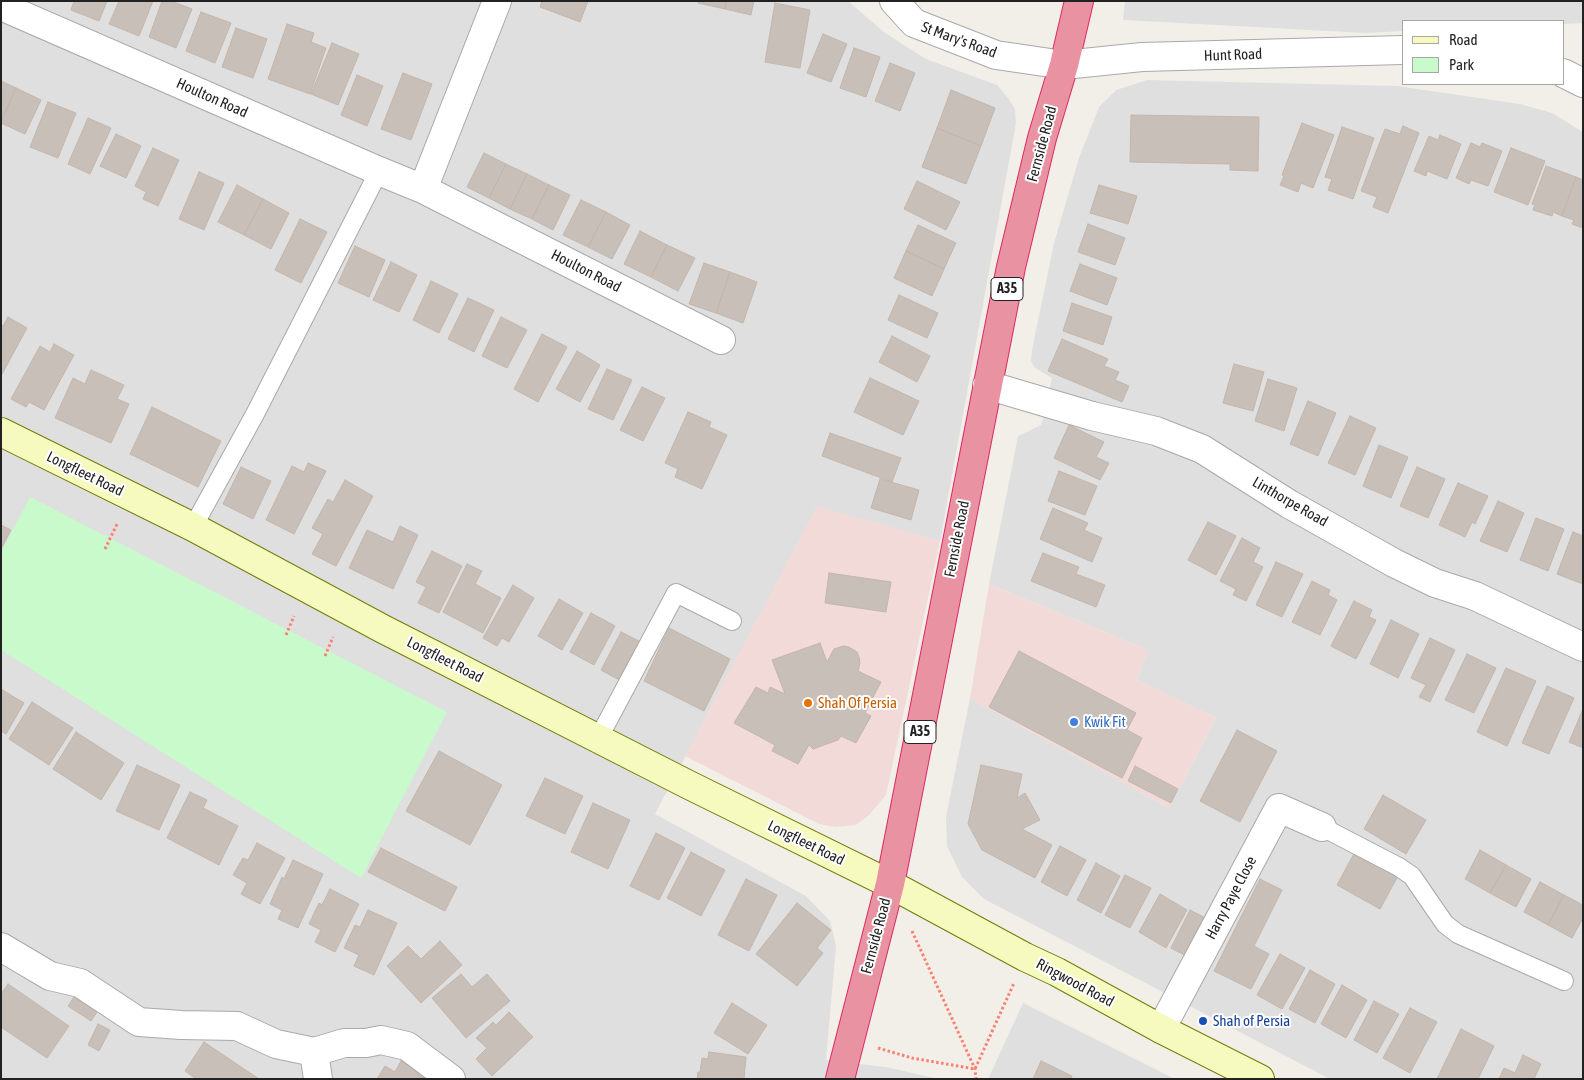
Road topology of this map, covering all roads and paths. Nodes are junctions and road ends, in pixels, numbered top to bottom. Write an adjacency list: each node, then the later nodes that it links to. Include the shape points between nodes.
1 (497, 1): 8 (street)
2 (894, 1): 6 (street, St Mary's Road, via 914,23 996,55)
3 (1079, 1): 6 (highway, Fernside Road / A35)
4 (1, 6): 7 (street, Houlton Road)
5 (1402, 50): 6 (street, Hunt Road, via 1142,57)
6 (1064, 66): 10 (highway, Fernside Road / A35, via 1042,138 1013,258)
7 (379, 171): 8 (street, Houlton Road); 12 (lane)
8 (423, 189): 9 (street, Houlton Road)
9 (721, 340)
10 (988, 384): 14 (street, Linthorpe Road, via 1092,416 1156,431 1202,449 1394,563 1435,583 1475,596); 17 (highway, Fernside Road / A35)
11 (1, 432): 12 (main road, Longfleet Road)
12 (194, 527): 15 (main road, Longfleet Road)
13 (732, 622): 15 (lane, via 676,593)
14 (1583, 647)
15 (598, 739): 17 (main road, Longfleet Road)
16 (1322, 826): 21 (lane, via 1412,876 1445,924 1458,934); 22 (street, Harry Paye Close, via 1279,808)
17 (890, 884): 20 (main road, Ringwood Road); 23 (highway, Fernside Road / A35)
18 (910, 928): 25 (path)
19 (1, 947): 24 (street, via 50,976 80,983 139,1022 237,1026 276,1044)
20 (1025, 957): 22 (main road, Ringwood Road); 25 (path)
21 (1564, 981)
22 (1161, 1029): 30 (main road, Ringwood Road)
23 (849, 1040): 25 (path, via 912,1058); 28 (highway, Fernside Road / A35)
24 (314, 1052): 26 (street); 27 (street, via 344,1043 381,1040 407,1046)
25 (975, 1069): 29 (path)
26 (318, 1079)
27 (451, 1079)
28 (840, 1079)
29 (976, 1079)
30 (1260, 1079)

